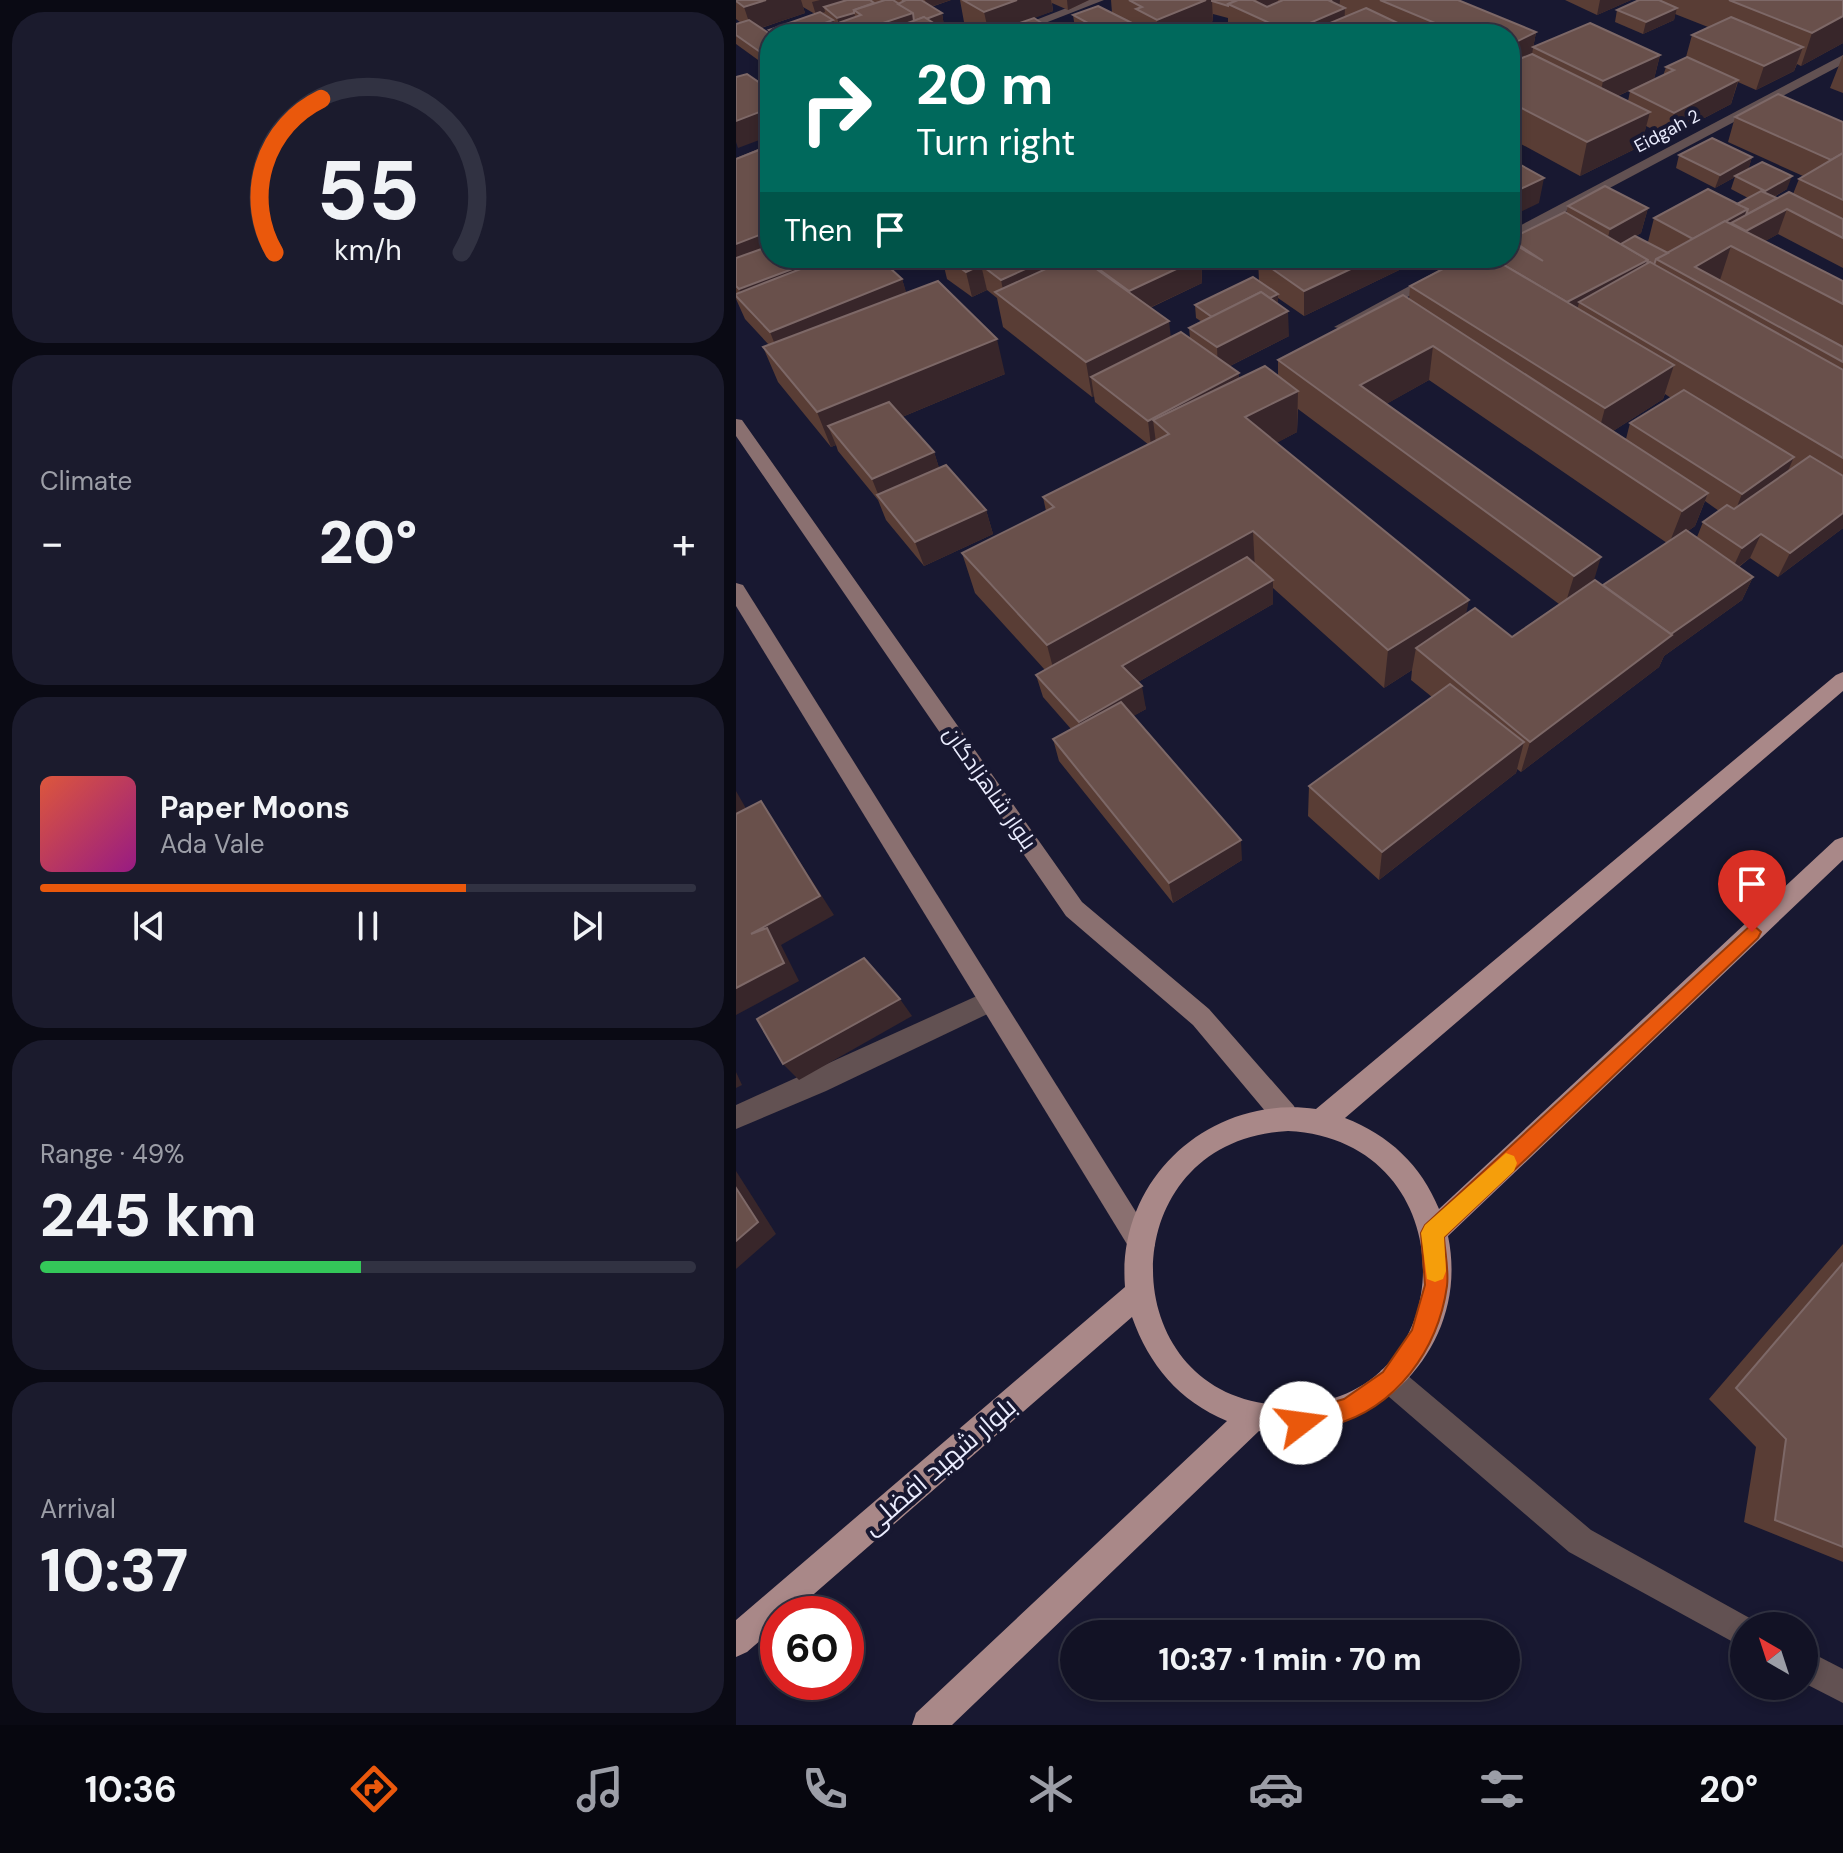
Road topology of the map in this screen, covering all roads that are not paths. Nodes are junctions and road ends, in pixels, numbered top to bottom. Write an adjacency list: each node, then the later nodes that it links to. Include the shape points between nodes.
1 (1098, 0): 2 (street)
2 (1033, 24)
3 (1843, 59): 6 (street, Eidgah 2)
4 (760, 152): 5 (street)
5 (736, 163)
6 (1520, 232)
7 (1453, 268): 8 (street)
8 (1339, 329)
9 (736, 424): 14 (main road, بلوار شاهزادگان, via 1074,909 1201,1017)
10 (736, 590): 13 (main road)
11 (1843, 680): 16 (main road)
12 (1843, 846): 17 (main road)
13 (990, 1001): 15 (street); 18 (main road)
14 (1285, 1115): 16 (main road); 18 (main road, via 1246,1121 1209,1139 1177,1167 1155,1203)
15 (736, 1117)
16 (1324, 1119): 17 (main road, via 1361,1135 1393,1159 1418,1193)
17 (1432, 1233): 20 (main road, via 1436,1285 1422,1335)
18 (1142, 1245): 19 (main road)
19 (1141, 1291): 21 (main road, via 1153,1333 1176,1371 1209,1400); 23 (main road, بلوار شهید افضلی)
20 (1391, 1380): 21 (main road, via 1350,1409 1301,1423); 22 (street, via 1580,1541)
21 (1250, 1419): 26 (main road)
22 (1730, 1624)
23 (736, 1641)
24 (1818, 1673): 25 (street)
25 (1843, 1687)
26 (928, 1725)

